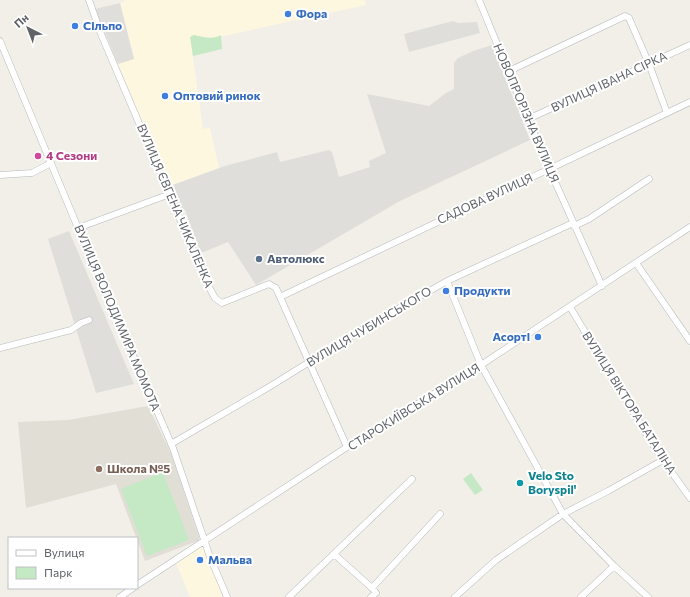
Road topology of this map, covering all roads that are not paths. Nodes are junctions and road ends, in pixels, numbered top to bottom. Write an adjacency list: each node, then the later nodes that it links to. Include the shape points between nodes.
1 (89, 0): 14 (street, ВУЛИЦЯ ЄВГЕНА ЧИКАЛЕНКА)
2 (479, 0): 6 (street, НОВОПРОРІЗНА ВУЛИЦЯ)
3 (0, 41): 10 (street, ВУЛИЦЯ ВОЛОДИМИРА МОМОТА)
4 (690, 45): 5 (street, ВУЛИЦЯ ІВАНА СІРКА)
5 (649, 64): 6 (street, via 629,18 625,16); 8 (street); 9 (street, ВУЛИЦЯ ІВАНА СІРКА)
6 (508, 71): 9 (street, НОВОПРОРІЗНА ВУЛИЦЯ)
7 (690, 102): 8 (street, САДОВА ВУЛИЦЯ)
8 (668, 113): 11 (street, САДОВА ВУЛИЦЯ)
9 (528, 119): 11 (street, НОВОПРОРІЗНА ВУЛИЦЯ)
10 (51, 163): 12 (street, via 32,172); 17 (street, ВУЛИЦЯ ВОЛОДИМИРА МОМОТА)
11 (549, 169): 15 (street, НОВОПРОРІЗНА ВУЛИЦЯ); 21 (street, САДОВА ВУЛИЦЯ)
12 (0, 175)
13 (649, 179): 15 (street, via 589,219)
14 (170, 194): 17 (street); 21 (street, ВУЛИЦЯ ЄВГЕНА ЧИКАЛЕНКА, via 215,298 222,303 269,284 276,288)
15 (573, 224): 19 (street, ВУЛИЦЯ ЧУБИНСЬКОГО); 20 (street, НОВОПРОРІЗНА ВУЛИЦЯ)
16 (690, 227): 18 (street, СТАРОКИЇВСЬКА ВУЛИЦЯ)
17 (78, 228): 29 (street, ВУЛИЦЯ ВОЛОДИМИРА МОМОТА)
18 (636, 263): 20 (street, СТАРОКИЇВСЬКА ВУЛИЦЯ); 24 (street)
19 (447, 281): 27 (street, ВУЛИЦЯ ЧУБИНСЬКОГО); 28 (street)
20 (602, 286): 22 (street, СТАРОКИЇВСЬКА ВУЛИЦЯ)
21 (280, 297): 27 (street, ВУЛИЦЯ ЄВГЕНА ЧИКАЛЕНКА)
22 (570, 307): 28 (street, СТАРОКИЇВСЬКА ВУЛИЦЯ); 31 (street, ВУЛИЦЯ ВІКТОРА БАТАЛІНА)
23 (89, 320): 26 (street, via 71,330)
24 (687, 332): 25 (street)
25 (690, 341)
26 (0, 348)
27 (309, 362): 29 (street, ВУЛИЦЯ ЧУБИНСЬКОГО); 30 (street, ВУЛИЦЯ ЄВГЕНА ЧИКАЛЕНКА)
28 (481, 365): 30 (street, СТАРОКИЇВСЬКА ВУЛИЦЯ); 35 (street)
29 (171, 444): 36 (street, ВУЛИЦЯ ВОЛОДИМИРА МОМОТА)
30 (347, 447): 36 (street, СТАРОКИЇВСЬКА ВУЛИЦЯ)
31 (663, 460): 33 (street, ВУЛИЦЯ ВІКТОРА БАТАЛІНА); 35 (street)
32 (412, 479): 37 (street)
33 (690, 498)
34 (440, 514): 41 (street)
35 (563, 514): 38 (street); 45 (street, via 496,560)
36 (205, 540): 39 (street, СТАРОКИЇВСЬКА ВУЛИЦЯ); 43 (street, ВУЛИЦЯ ВОЛОДИМИРА МОМОТА)
37 (334, 554): 41 (street); 44 (street)
38 (614, 566): 46 (street); 47 (street)
39 (138, 585)
40 (132, 589): 42 (street)
41 (375, 594)
42 (120, 597)
43 (227, 597)
44 (289, 597)
45 (455, 597)
46 (581, 597)
47 (648, 597)

